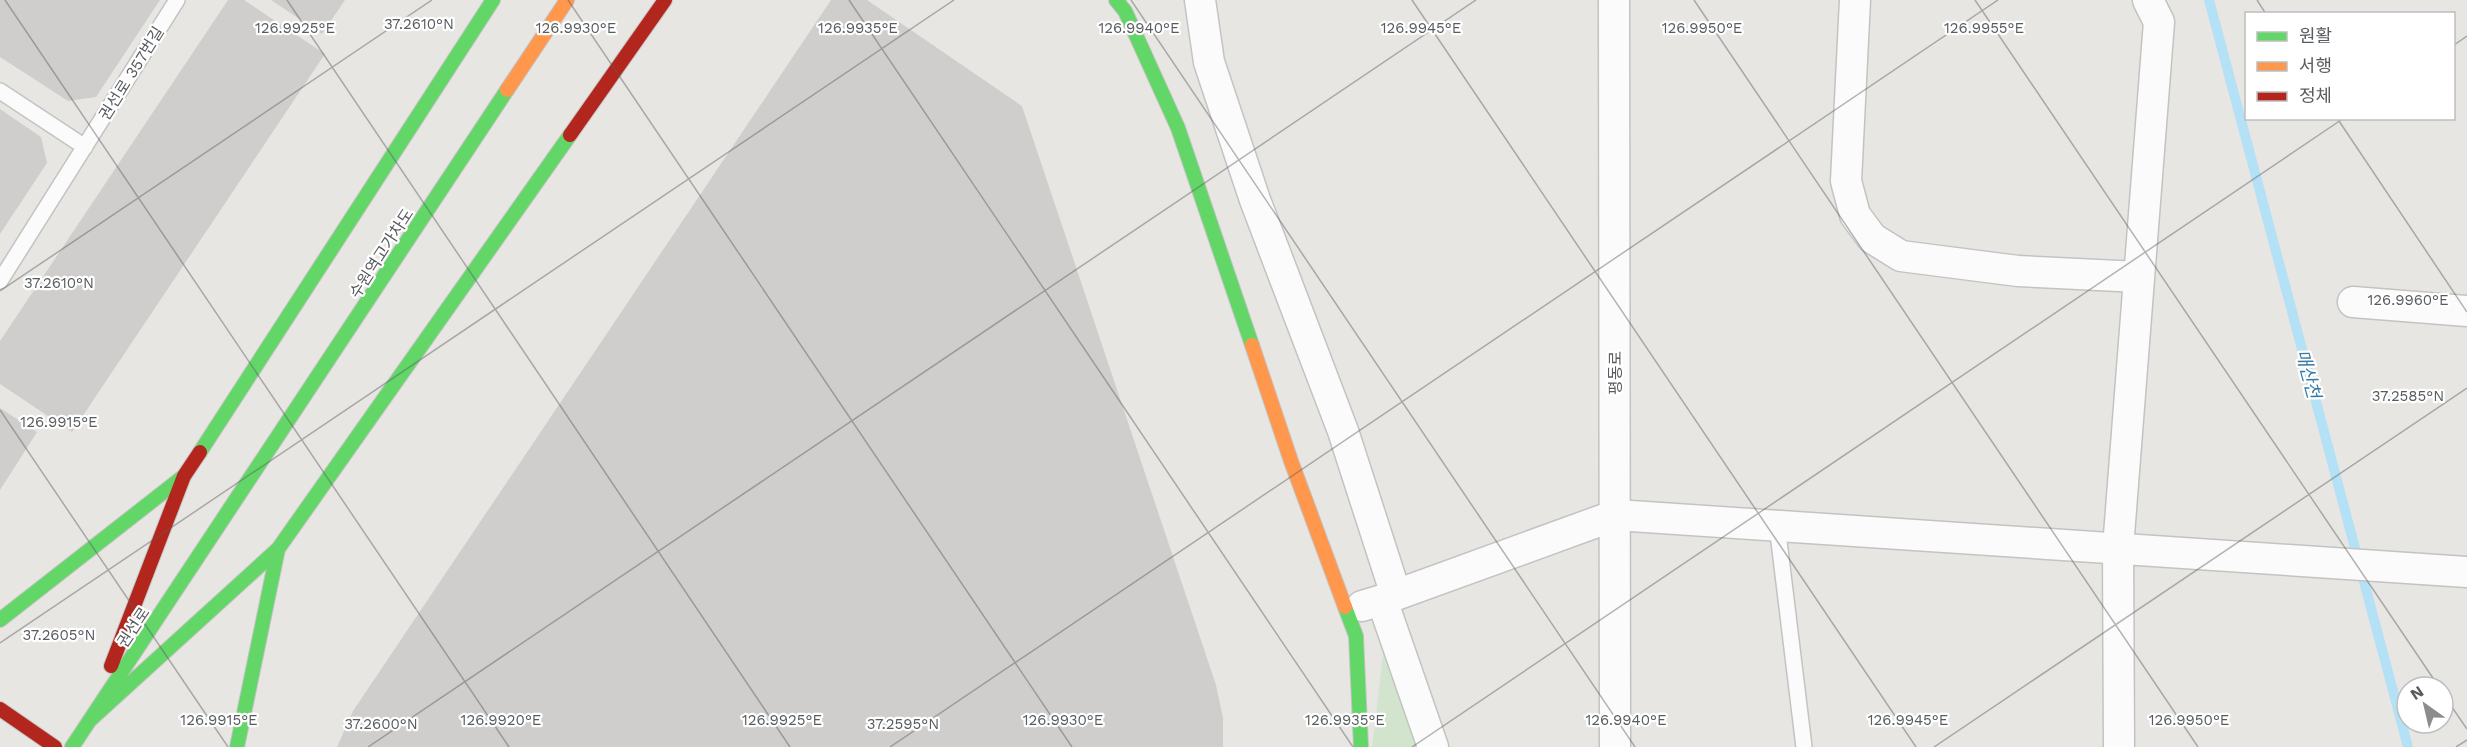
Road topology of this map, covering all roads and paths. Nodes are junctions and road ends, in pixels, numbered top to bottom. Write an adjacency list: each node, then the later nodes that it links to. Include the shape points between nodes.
1 (177, 0): 11 (lane, 권선로 357번길)
2 (493, 0): 16 (main road)
3 (567, 0): 18 (main road, 수원역고가차도)
4 (665, 0): 21 (main road)
5 (1116, 0): 24 (main road, via 1125,11 1178,128 1291,461)
6 (1200, 0): 23 (street, via 1209,62 1255,200 1343,431)
7 (1614, 0): 17 (street, 평동로)
8 (1855, 0): 12 (street, via 1846,181 1854,215 1872,238 1901,256 2018,271)
9 (2148, 0): 12 (street, via 2159,22)
10 (0, 91): 11 (lane)
11 (84, 147): 13 (lane, 권선로 357번길)
12 (2139, 277): 20 (street)
13 (0, 281)
14 (2353, 302): 15 (street)
15 (2467, 311)
16 (184, 476): 25 (main road); 27 (main road)
17 (1616, 515): 19 (street); 23 (street); 33 (street, 평동로)
18 (221, 524): 27 (main road, 권선로)
19 (1777, 525): 20 (street); 34 (lane)
20 (2118, 548): 22 (street); 35 (street)
21 (278, 549): 27 (main road); 30 (main road)
22 (2467, 572)
23 (1389, 597): 24 (street); 32 (street)
24 (1347, 610): 31 (main road, via 1356,636)
25 (0, 620)
26 (0, 709): 28 (main road)
27 (90, 720): 29 (main road, 권선로)
28 (55, 747)
29 (72, 747)
30 (237, 747)
31 (1361, 747)
32 (1433, 747)
33 (1615, 747)
34 (1804, 747)
35 (2119, 747)

